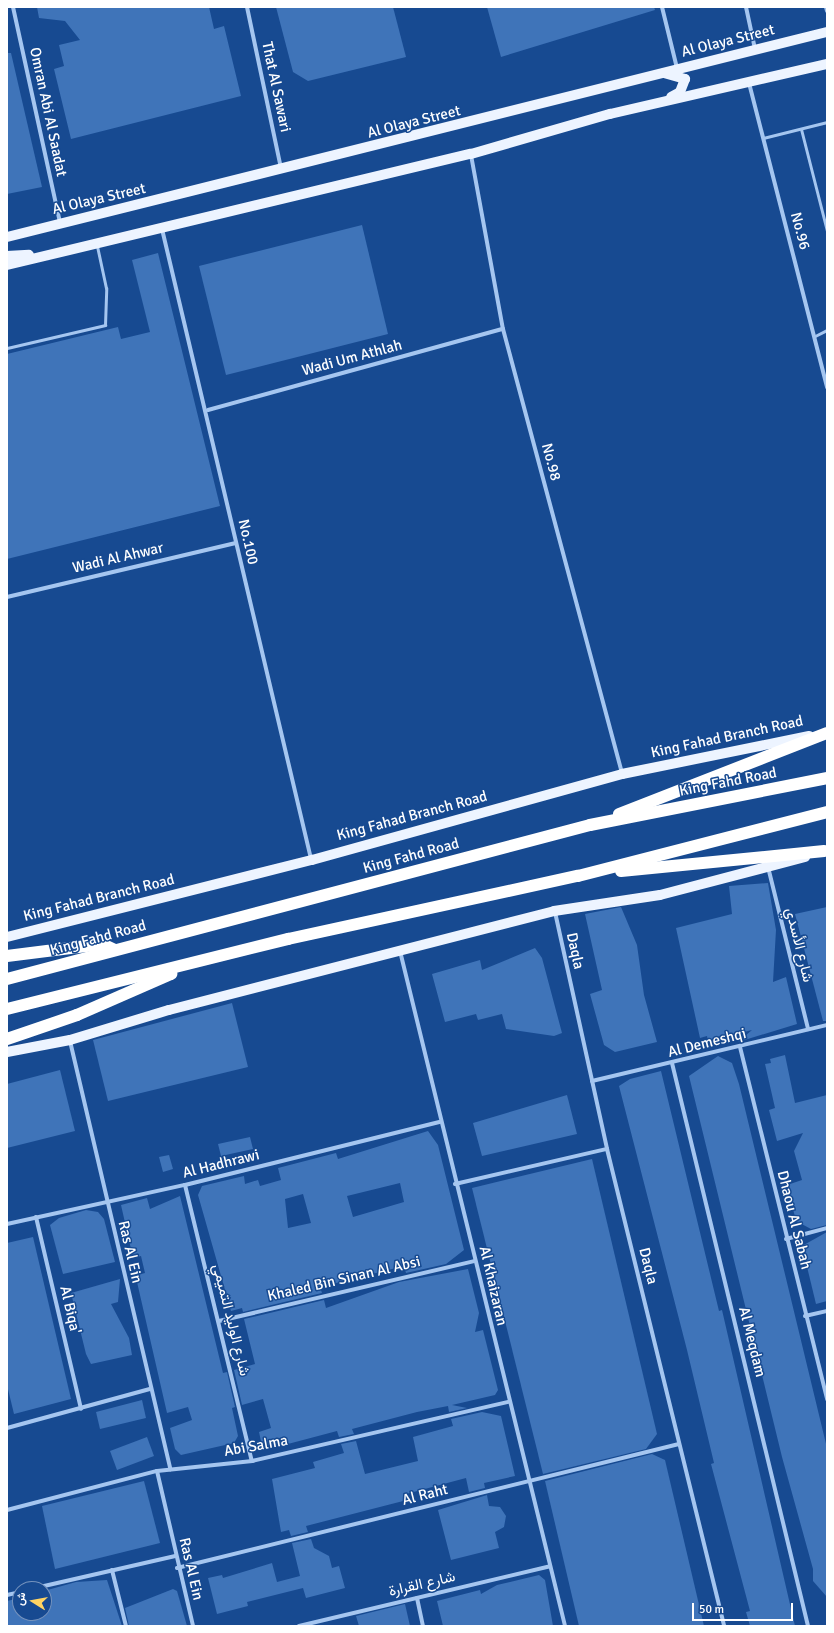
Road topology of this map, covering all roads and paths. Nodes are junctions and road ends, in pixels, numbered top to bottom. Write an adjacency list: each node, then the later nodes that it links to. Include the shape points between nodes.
1 (13, 7): 19 (street, Omran Abi Al Saadat)
2 (248, 7): 18 (street, That Al Sawari)
3 (662, 7): 10 (street)
4 (746, 7): 8 (street)
5 (826, 7): 6 (street)
6 (827, 11)
7 (827, 32): 8 (main road, Al Olaya Street)
8 (755, 50): 10 (main road, Al Olaya Street)
9 (827, 64): 11 (main road)
10 (677, 68): 12 (main road, Al Olaya Street)
11 (749, 81): 13 (main road); 16 (street, No.96)
12 (600, 90): 13 (main road, via 669,72 685,79 680,92); 18 (main road, Al Olaya Street)
13 (665, 101): 17 (main road)
14 (827, 122): 15 (lane)
15 (801, 128): 16 (lane); 21 (lane)
16 (763, 138): 29 (street, No.96)
17 (471, 154): 20 (main road); 27 (street, No.98)
18 (281, 171): 19 (main road, Al Olaya Street)
19 (60, 223): 22 (main road, Al Olaya Street)
20 (162, 229): 23 (main road); 32 (street, No.100)
21 (827, 231)
22 (7, 238)
23 (97, 243): 24 (main road); 30 (lane, via 106,288 105,325)
24 (51, 254): 25 (main road); 26 (main road)
25 (7, 256)
26 (7, 265)
27 (503, 329): 32 (street, Wadi Um Athlah); 36 (street, No.98)
28 (827, 330): 29 (lane)
29 (815, 336): 31 (street, No.96)
30 (7, 348)
31 (827, 387)
32 (208, 410): 33 (street, No.100)
33 (236, 543): 34 (street, Wadi Al Ahwar); 41 (street, No.100)
34 (7, 597)
35 (827, 732): 36 (main road, King Fahad Branch Road); 39 (highway)
36 (622, 774): 41 (main road, King Fahad Branch Road)
37 (827, 778): 39 (highway, King Fahd Road)
38 (827, 812): 43 (highway)
39 (590, 825): 46 (highway, King Fahd Road)
40 (825, 851): 42 (main road); 43 (highway)
41 (312, 860): 45 (main road, King Fahad Branch Road)
42 (768, 867): 44 (main road, via 660,895); 53 (street, شارع الأسدي)
43 (578, 876): 49 (highway)
44 (554, 911): 47 (main road); 59 (street, Daqla)
45 (7, 936)
46 (115, 950): 48 (highway, via 102,944); 50 (highway, King Fahd Road)
47 (400, 951): 55 (main road, via 169,1010); 60 (street, Al Khaizaran)
48 (7, 956)
49 (200, 961): 51 (highway); 54 (highway, via 77,1015)
50 (7, 979)
51 (7, 1009)
52 (827, 1025): 53 (street, Al Demeshqi)
53 (808, 1029): 56 (street, Al Demeshqi)
54 (7, 1039)
55 (70, 1040): 57 (main road); 64 (street, Ras Al Ein)
56 (740, 1047): 58 (street, Al Demeshqi); 68 (street, Dhaou Al Sabah)
57 (7, 1052)
58 (672, 1063): 59 (street, Al Demeshqi); 96 (street, Al Meqdam)
59 (592, 1081): 61 (street, Daqla)
60 (439, 1122): 62 (street, Al Khaizaran); 63 (street, Al Hadhrawi)
61 (607, 1149): 62 (street); 78 (street, Daqla)
62 (455, 1184): 69 (street, Al Khaizaran)
63 (185, 1185): 64 (street, Al Hadhrawi); 72 (street, شارع الوليد التميمي)
64 (105, 1201): 65 (street, Al Hadhrawi); 73 (street, Ras Al Ein)
65 (36, 1217): 66 (street, Al Hadhrawi); 76 (street, Al Biqa')
66 (7, 1224)
67 (827, 1228): 68 (street)
68 (786, 1239): 71 (street, Dhaou Al Sabah)
69 (474, 1261): 72 (street, Khaled Bin Sinan Al Absi); 75 (street, Al Khaizaran)
70 (827, 1311): 71 (street)
71 (805, 1316): 74 (street, Dhaou Al Sabah)
72 (219, 1321): 79 (street, شارع الوليد التميمي)
73 (150, 1389): 76 (street); 80 (street, Ras Al Ein)
74 (827, 1398)
75 (508, 1402): 79 (street, Abi Salma); 82 (street, Al Khaizaran)
76 (81, 1409): 77 (street)
77 (7, 1428)
78 (679, 1444): 82 (street, Al Raht); 95 (street, Daqla)
79 (252, 1462): 80 (street, Abi Salma)
80 (170, 1469): 81 (street, Abi Salma)
81 (157, 1471): 83 (street, Abi Salma); 84 (street, Ras Al Ein)
82 (530, 1481): 85 (street, Al Khaizaran); 86 (street, Al Raht)
83 (7, 1510)
84 (175, 1556): 86 (street, Ras Al Ein); 87 (street)
85 (550, 1566): 89 (street, شارع القرارة); 94 (street, Al Khaizaran)
86 (177, 1568): 91 (street, Ras Al Ein)
87 (112, 1570): 88 (street); 90 (street)
88 (52, 1584)
89 (417, 1598): 92 (street, شارع القرارة); 93 (street)
90 (126, 1626)
91 (193, 1626)
92 (299, 1626)
93 (423, 1626)
94 (565, 1626)
95 (724, 1626)
96 (808, 1626)

